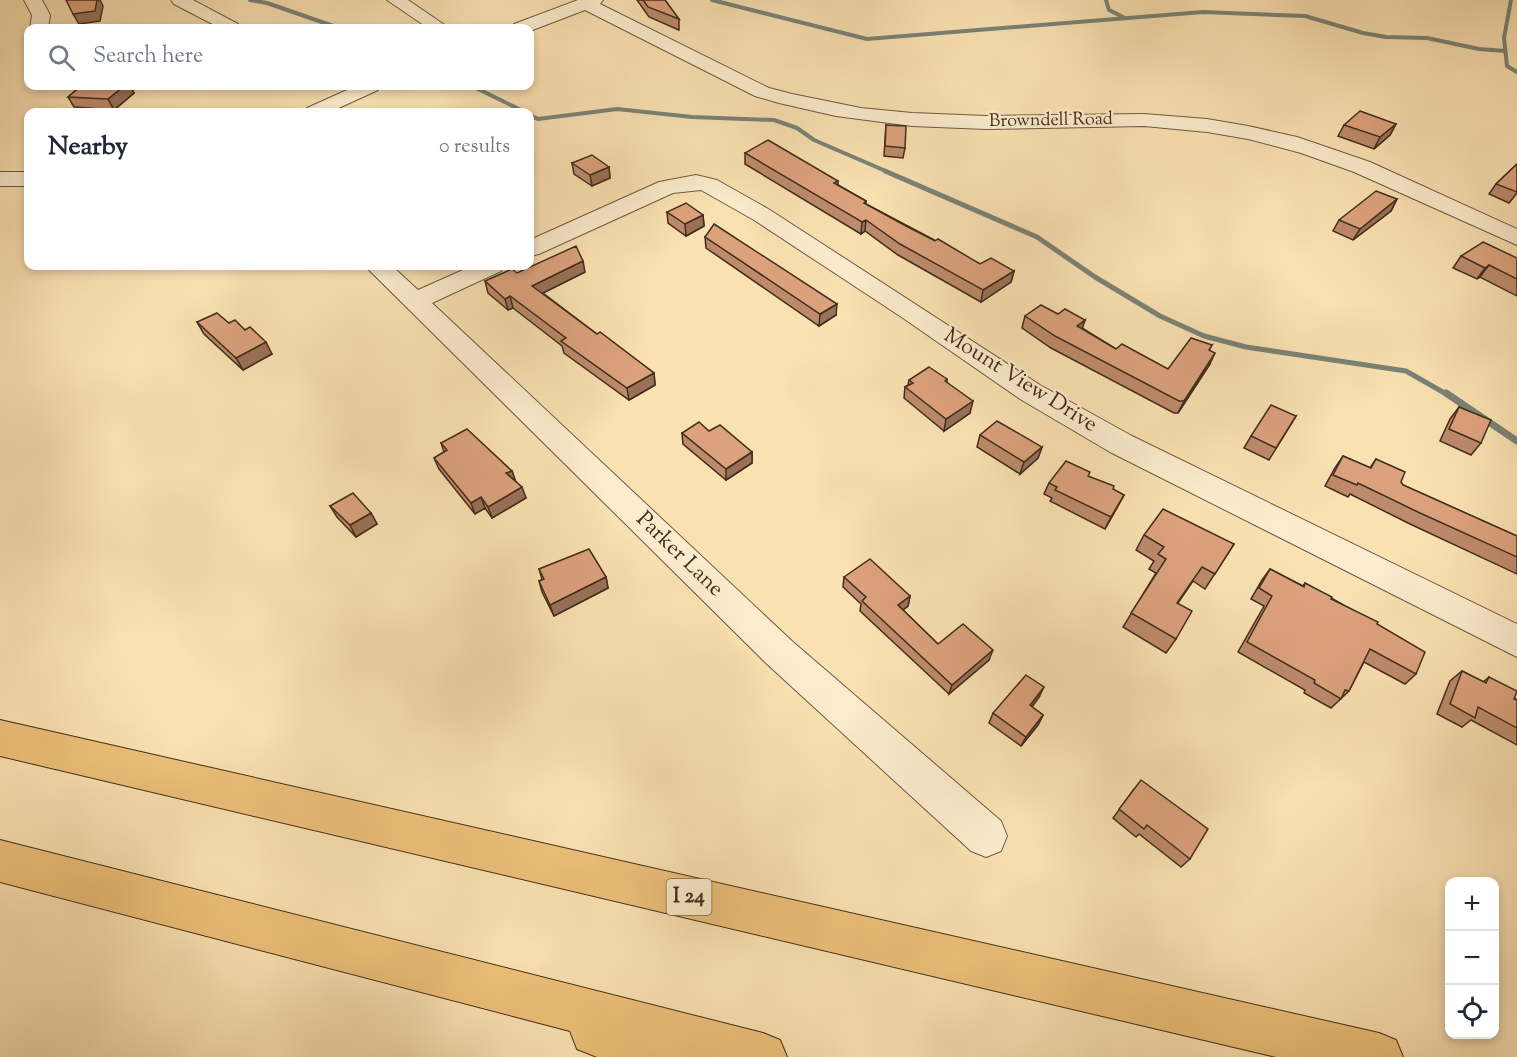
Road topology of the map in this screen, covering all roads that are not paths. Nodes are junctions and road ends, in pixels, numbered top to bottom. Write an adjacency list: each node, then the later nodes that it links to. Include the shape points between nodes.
1 (33, 0): 5 (street, via 41,15)
2 (180, 0): 6 (street)
3 (396, 0): 7 (street)
4 (590, 2): 8 (street); 15 (street, Browndell Road, via 762,92 791,101 913,120 1145,120 1250,132 1371,171)
5 (40, 24)
6 (225, 24)
7 (434, 24)
8 (531, 24)
9 (355, 90): 11 (street)
10 (358, 90): 12 (street)
11 (322, 108)
12 (343, 108)
13 (0, 179): 14 (street)
14 (24, 179)
15 (1517, 238)
16 (534, 247): 20 (street, Mount View Drive, via 667,187 696,182 709,185 762,215 1030,392 1121,444)
17 (382, 270): 19 (street, Parker Lane)
18 (483, 270): 19 (street)
19 (416, 300): 22 (street, Parker Lane, via 780,653)
20 (1517, 641)
21 (0, 738): 27 (highway, I 24)
22 (986, 836)
23 (0, 861): 24 (highway)
24 (435, 973): 25 (highway); 26 (highway)
25 (659, 1057)
26 (763, 1057)
27 (1379, 1057)

